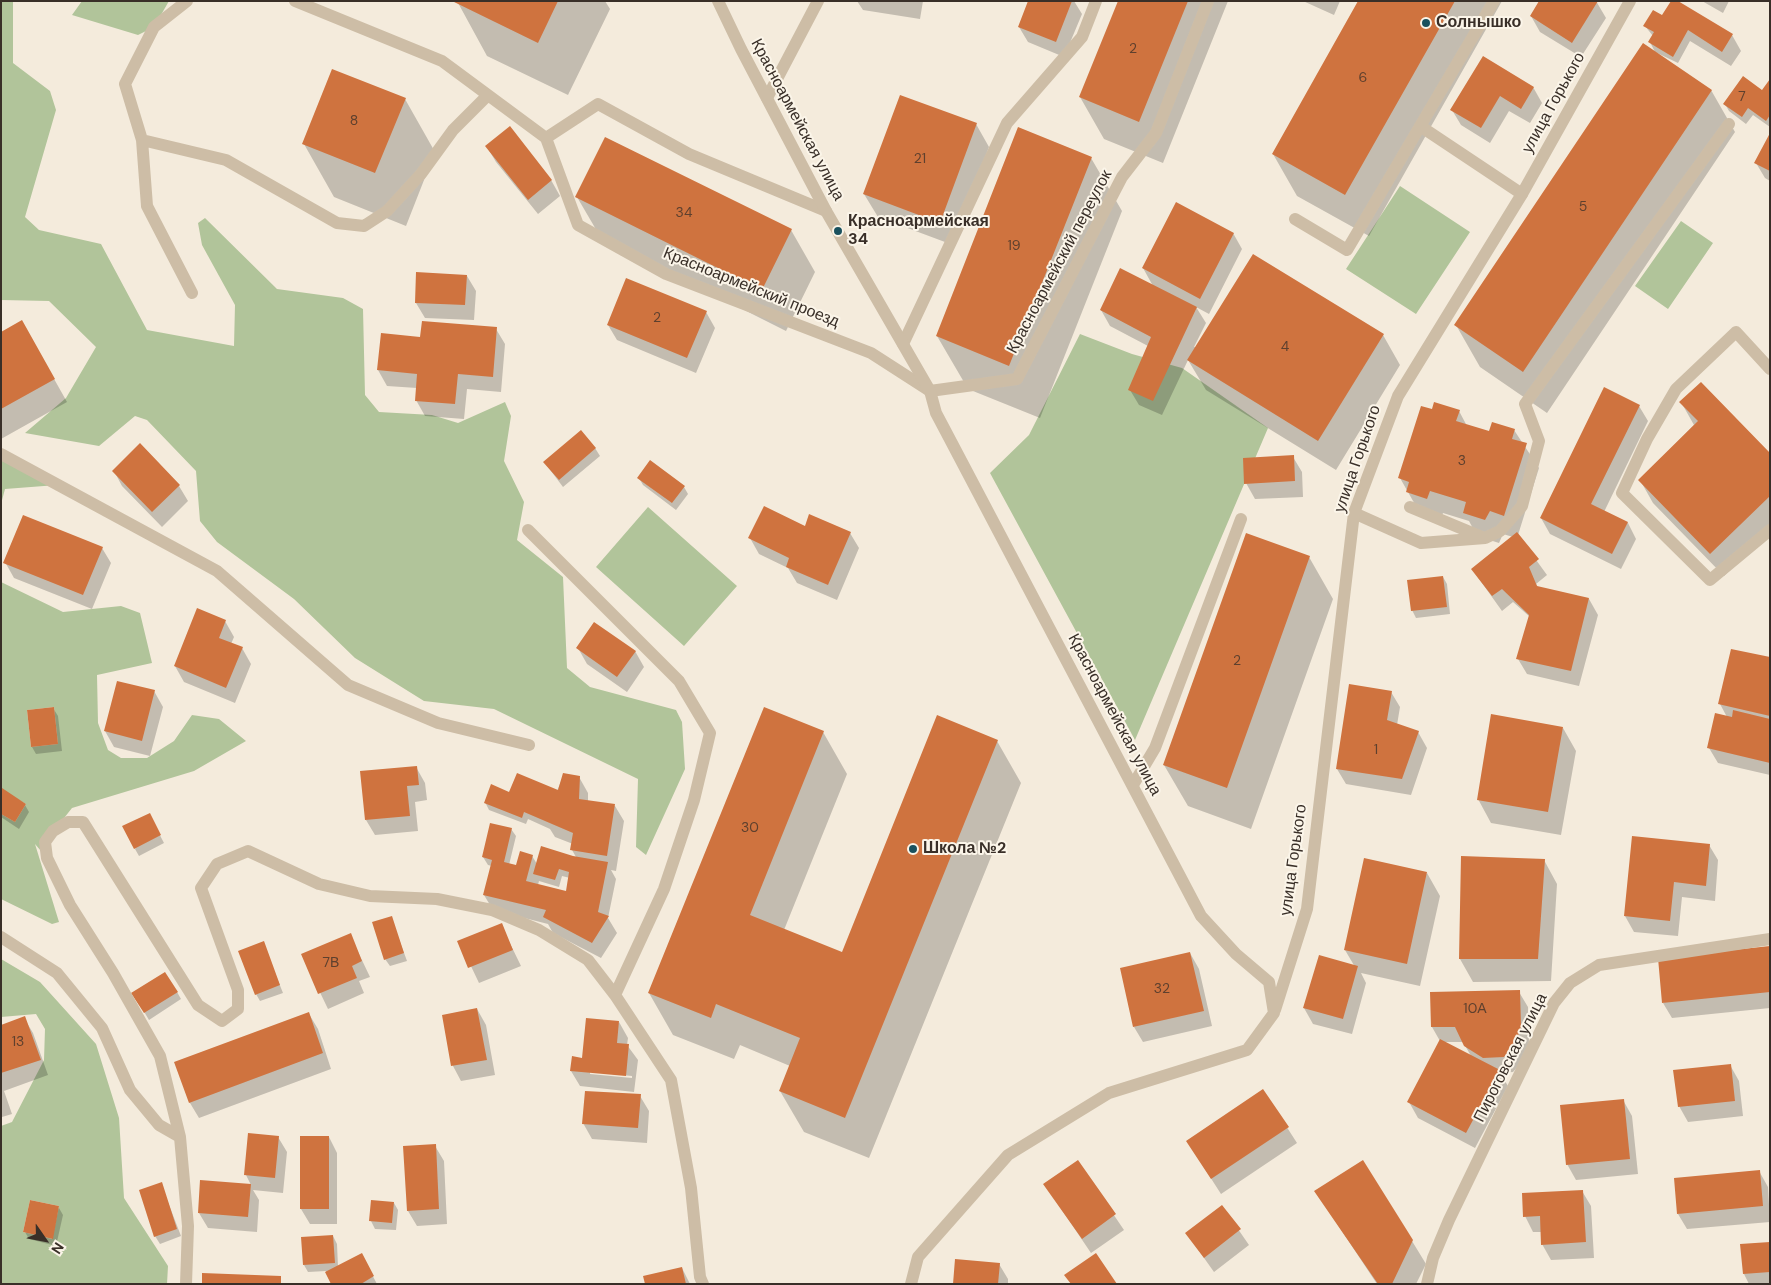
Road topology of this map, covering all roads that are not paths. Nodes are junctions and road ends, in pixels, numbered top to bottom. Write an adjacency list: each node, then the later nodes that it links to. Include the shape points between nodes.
1 (187, 1): 14 (street, via 154,27 125,84)
2 (295, 1): 9 (street, via 442,61)
3 (718, 1): 10 (street, Красноармейская улица)
4 (818, 1): 10 (street)
5 (1096, 1): 19 (street, via 1082,37 1006,123)
6 (1208, 1): 21 (street, Красноармейский переулок, via 1156,133 1122,177 1017,379)
7 (1494, 1): 12 (street)
8 (1630, 1): 15 (street, улица Горького)
9 (488, 95): 13 (street); 14 (street, via 453,130 387,211 364,226 337,223 226,160)
10 (767, 98): 16 (street, Красноармейская улица)
11 (1729, 124): 28 (street, via 1525,404 1539,441 1522,506 1500,531)
12 (1420, 126): 15 (street); 17 (street, via 1347,250)
13 (546, 138): 16 (street, via 598,104 688,154); 21 (street, Красноармейский проезд, via 578,225 666,274 871,353)
14 (142, 140): 18 (street, via 147,206)
15 (1522, 194): 24 (street, улица Горького, via 1398,396)
16 (826, 211): 19 (street, Красноармейская улица)
17 (1296, 219)
18 (192, 293)
19 (903, 344): 21 (street, Красноармейская улица)
20 (1770, 370): 27 (street, via 1736,332 1676,389 1647,439 1622,493 1710,580)
21 (930, 391): 30 (street, Красноармейская улица, via 936,413)
22 (1, 454): 29 (street, via 217,571 348,685 438,723)
23 (1410, 507): 28 (street)
24 (1354, 513): 28 (street, via 1421,543); 34 (street, улица Горького, via 1306,909)
25 (1241, 520): 30 (street, via 1155,748)
26 (528, 530): 33 (street, via 679,681 710,733 694,800 664,889)
27 (1770, 530)
28 (1484, 538)
29 (529, 745)
30 (1133, 785): 34 (street, Красноармейская улица, via 1201,916 1236,954 1270,982)
31 (1, 937): 35 (street, via 57,972 102,1028 130,1090 159,1125)
32 (1770, 939): 39 (street, Пироговская улица, via 1599,965 1570,983 1554,1003 1449,1220 1433,1258)
33 (615, 995): 35 (street, via 588,960 539,930 492,910 437,899 370,896 319,884 248,852 218,864 202,888 238,990 238,1009 222,1021 198,1005 83,822 68,822 54,830 45,842 47,858 70,905 114,973 160,1056); 37 (street, via 671,1080)
34 (1274, 1013): 38 (street, via 1247,1050 1109,1093 1008,1154 918,1257)
35 (180, 1136): 36 (street, via 188,1226)
36 (186, 1284)
37 (703, 1284)
38 (911, 1284)
39 (1427, 1284)

